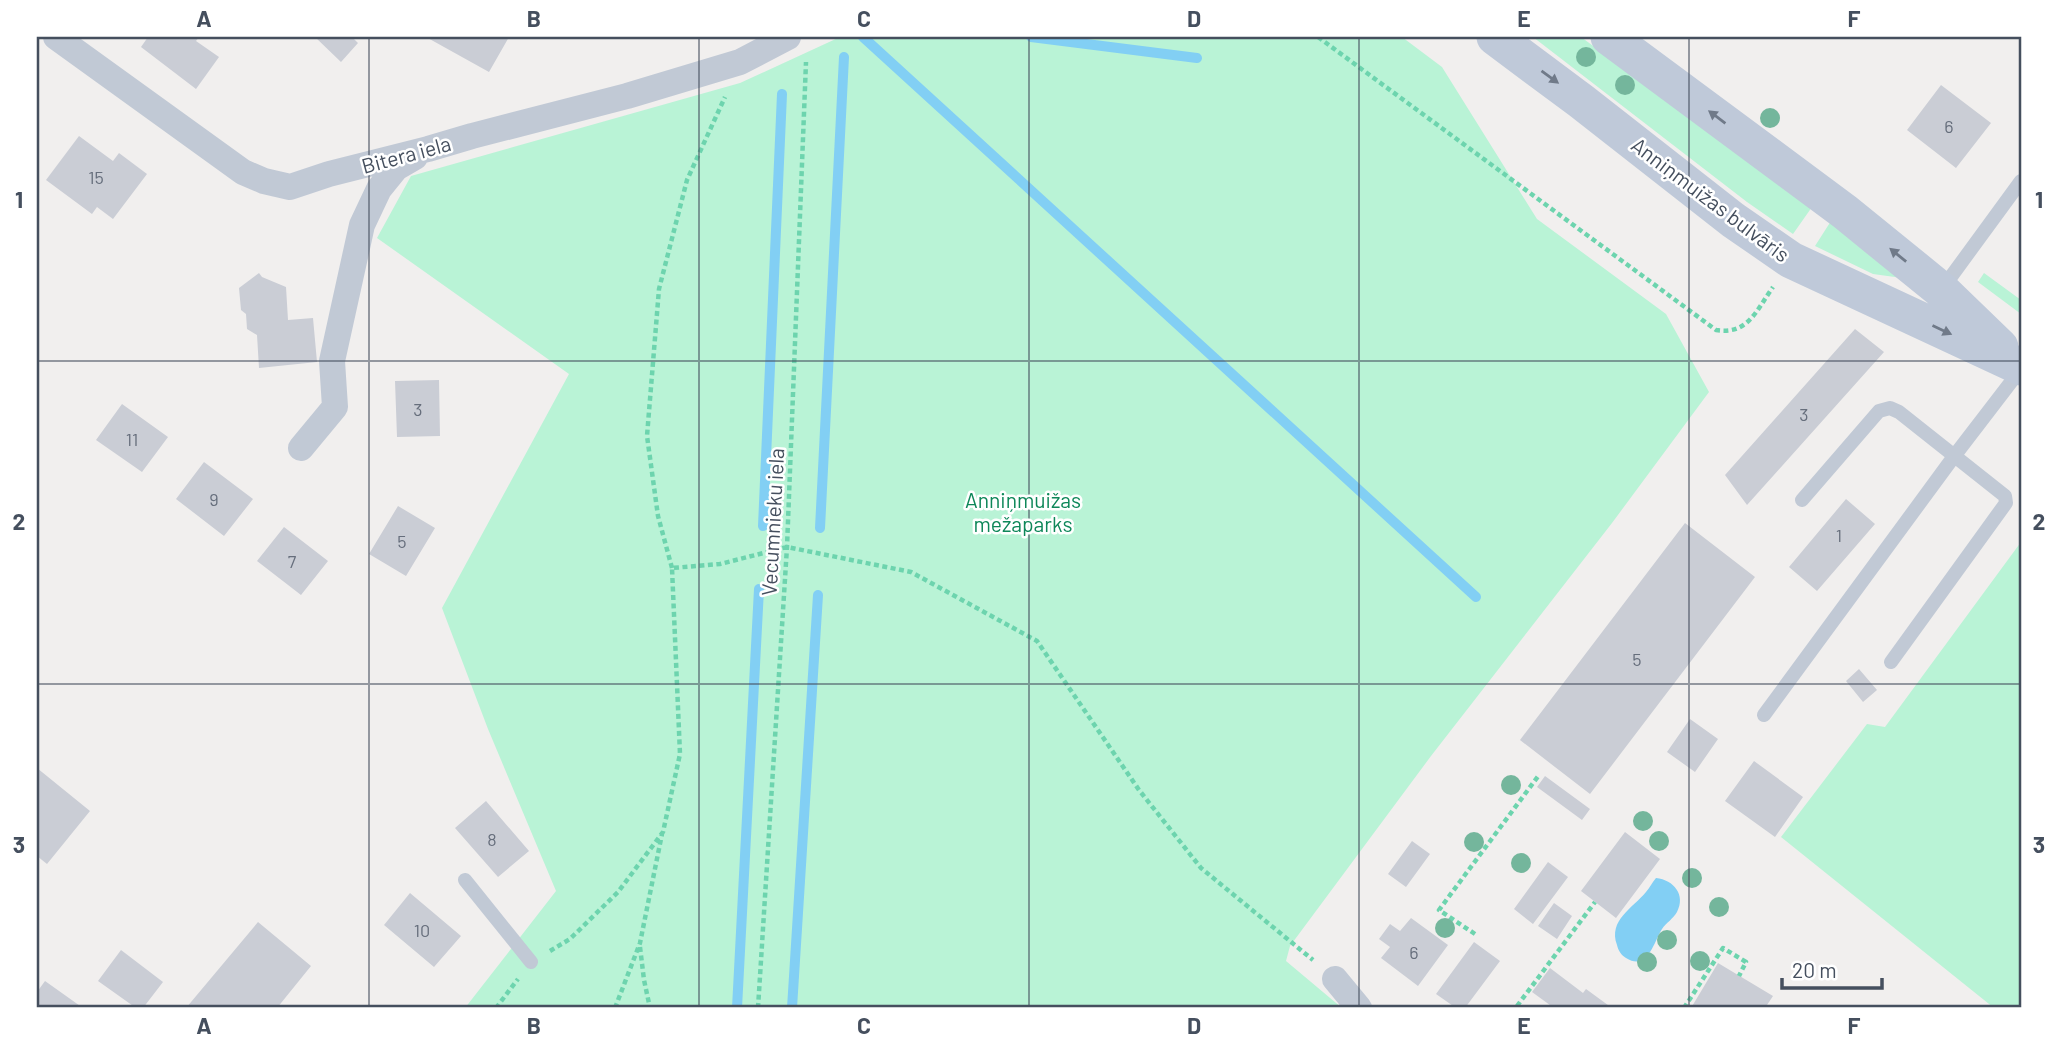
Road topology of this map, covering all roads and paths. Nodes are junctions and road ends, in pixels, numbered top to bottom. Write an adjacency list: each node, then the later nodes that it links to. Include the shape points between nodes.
1 (56, 37): 7 (street, Bitera iela, via 243,173 264,181 290,187)
2 (1318, 37): 9 (path, via 1716,330 1744,327)
3 (1495, 37): 9 (street, Anniņmuižas bulvāris, one-way to 9)
4 (1609, 37): 10 (street, one-way to 4, via 1845,212)
5 (797, 44): 6 (street, Bitera iela); 15 (path, Vecumnieku iela)
6 (740, 62): 7 (street, Bitera iela); 16 (path, via 687,180 659,289 648,436 658,516)
7 (428, 149): 12 (street, via 396,167 379,189 362,225 332,361 335,407)
8 (2021, 181): 10 (lane)
9 (1791, 260): 11 (street, Anniņmuižas bulvāris, one-way to 11)
10 (1941, 290): 11 (street)
11 (2021, 368): 13 (lane)
12 (301, 448)
13 (1955, 455): 14 (lane, via 1899,412 1890,408 1879,411); 17 (lane, via 2000,491 2006,503); 18 (lane)
14 (1802, 500)
15 (787, 547): 16 (path, via 720,564); 27 (path, via 911,572 1037,641 1139,790 1201,868); 32 (path, Vecumnieku iela)
16 (672, 568): 20 (path, via 680,754)
17 (1891, 662)
18 (1764, 715)
19 (1539, 775): 23 (path, via 1439,910)
20 (663, 832): 24 (path); 25 (path, via 618,892 570,939)
21 (465, 880): 25 (lane)
22 (1595, 902): 28 (path)
23 (1475, 934)
24 (640, 943): 30 (path); 31 (path)
25 (531, 962): 29 (path)
26 (1739, 976): 34 (path, via 1746,962 1723,948)
27 (1335, 979): 33 (street)
28 (1517, 1006)
29 (496, 1008)
30 (615, 1008)
31 (650, 1008)
32 (758, 1008)
33 (1359, 1008)
34 (1684, 1008)

